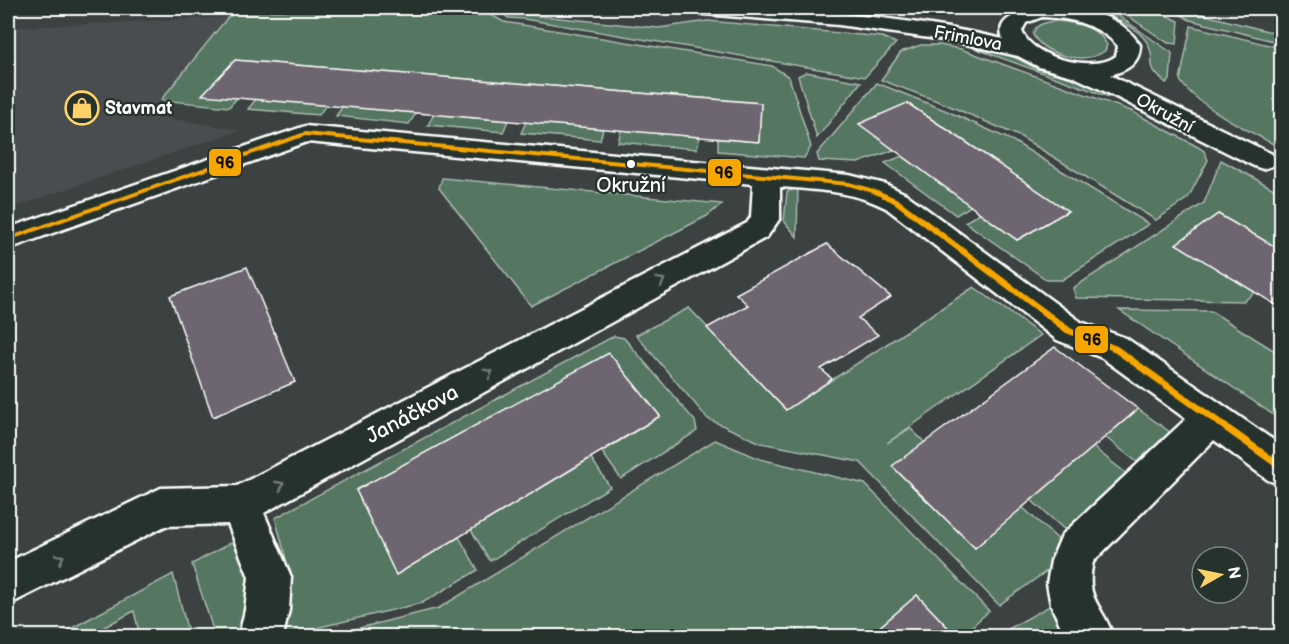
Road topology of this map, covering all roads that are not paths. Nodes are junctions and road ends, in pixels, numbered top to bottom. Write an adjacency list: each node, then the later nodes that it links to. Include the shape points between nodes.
1 (704, 8): 4 (street, Frimlova)
2 (1056, 9): 3 (street, Okružní); 7 (street, Okružní, via 1109,26 1129,45)
3 (1020, 16): 4 (street, Frimlova); 5 (street, via 1012,23 1010,32)
4 (838, 19): 5 (street, Frimlova, via 957,34)
5 (1025, 51): 6 (street, Okružní)
6 (1067, 67): 7 (street, Okružní, via 1096,70 1124,62); 8 (street, Okružní, via 1115,86)
7 (1140, 68): 8 (street, Okružní, via 1160,88)
8 (1272, 165)
9 (767, 177): 10 (street, via 305,134); 11 (street, via 849,184 896,201 1069,331 1114,348); 13 (street, Janáčkova, one-way to 9, via 757,230 765,218)
10 (8, 239)
11 (1212, 418): 12 (street); 16 (street, via 1077,549 1070,563 1068,585 1075,614)
12 (1281, 468)
13 (242, 505): 14 (street, Janáčkova, one-way to 13, via 161,507); 15 (street, via 270,577)
14 (8, 584)
15 (261, 636)
16 (1091, 636)

